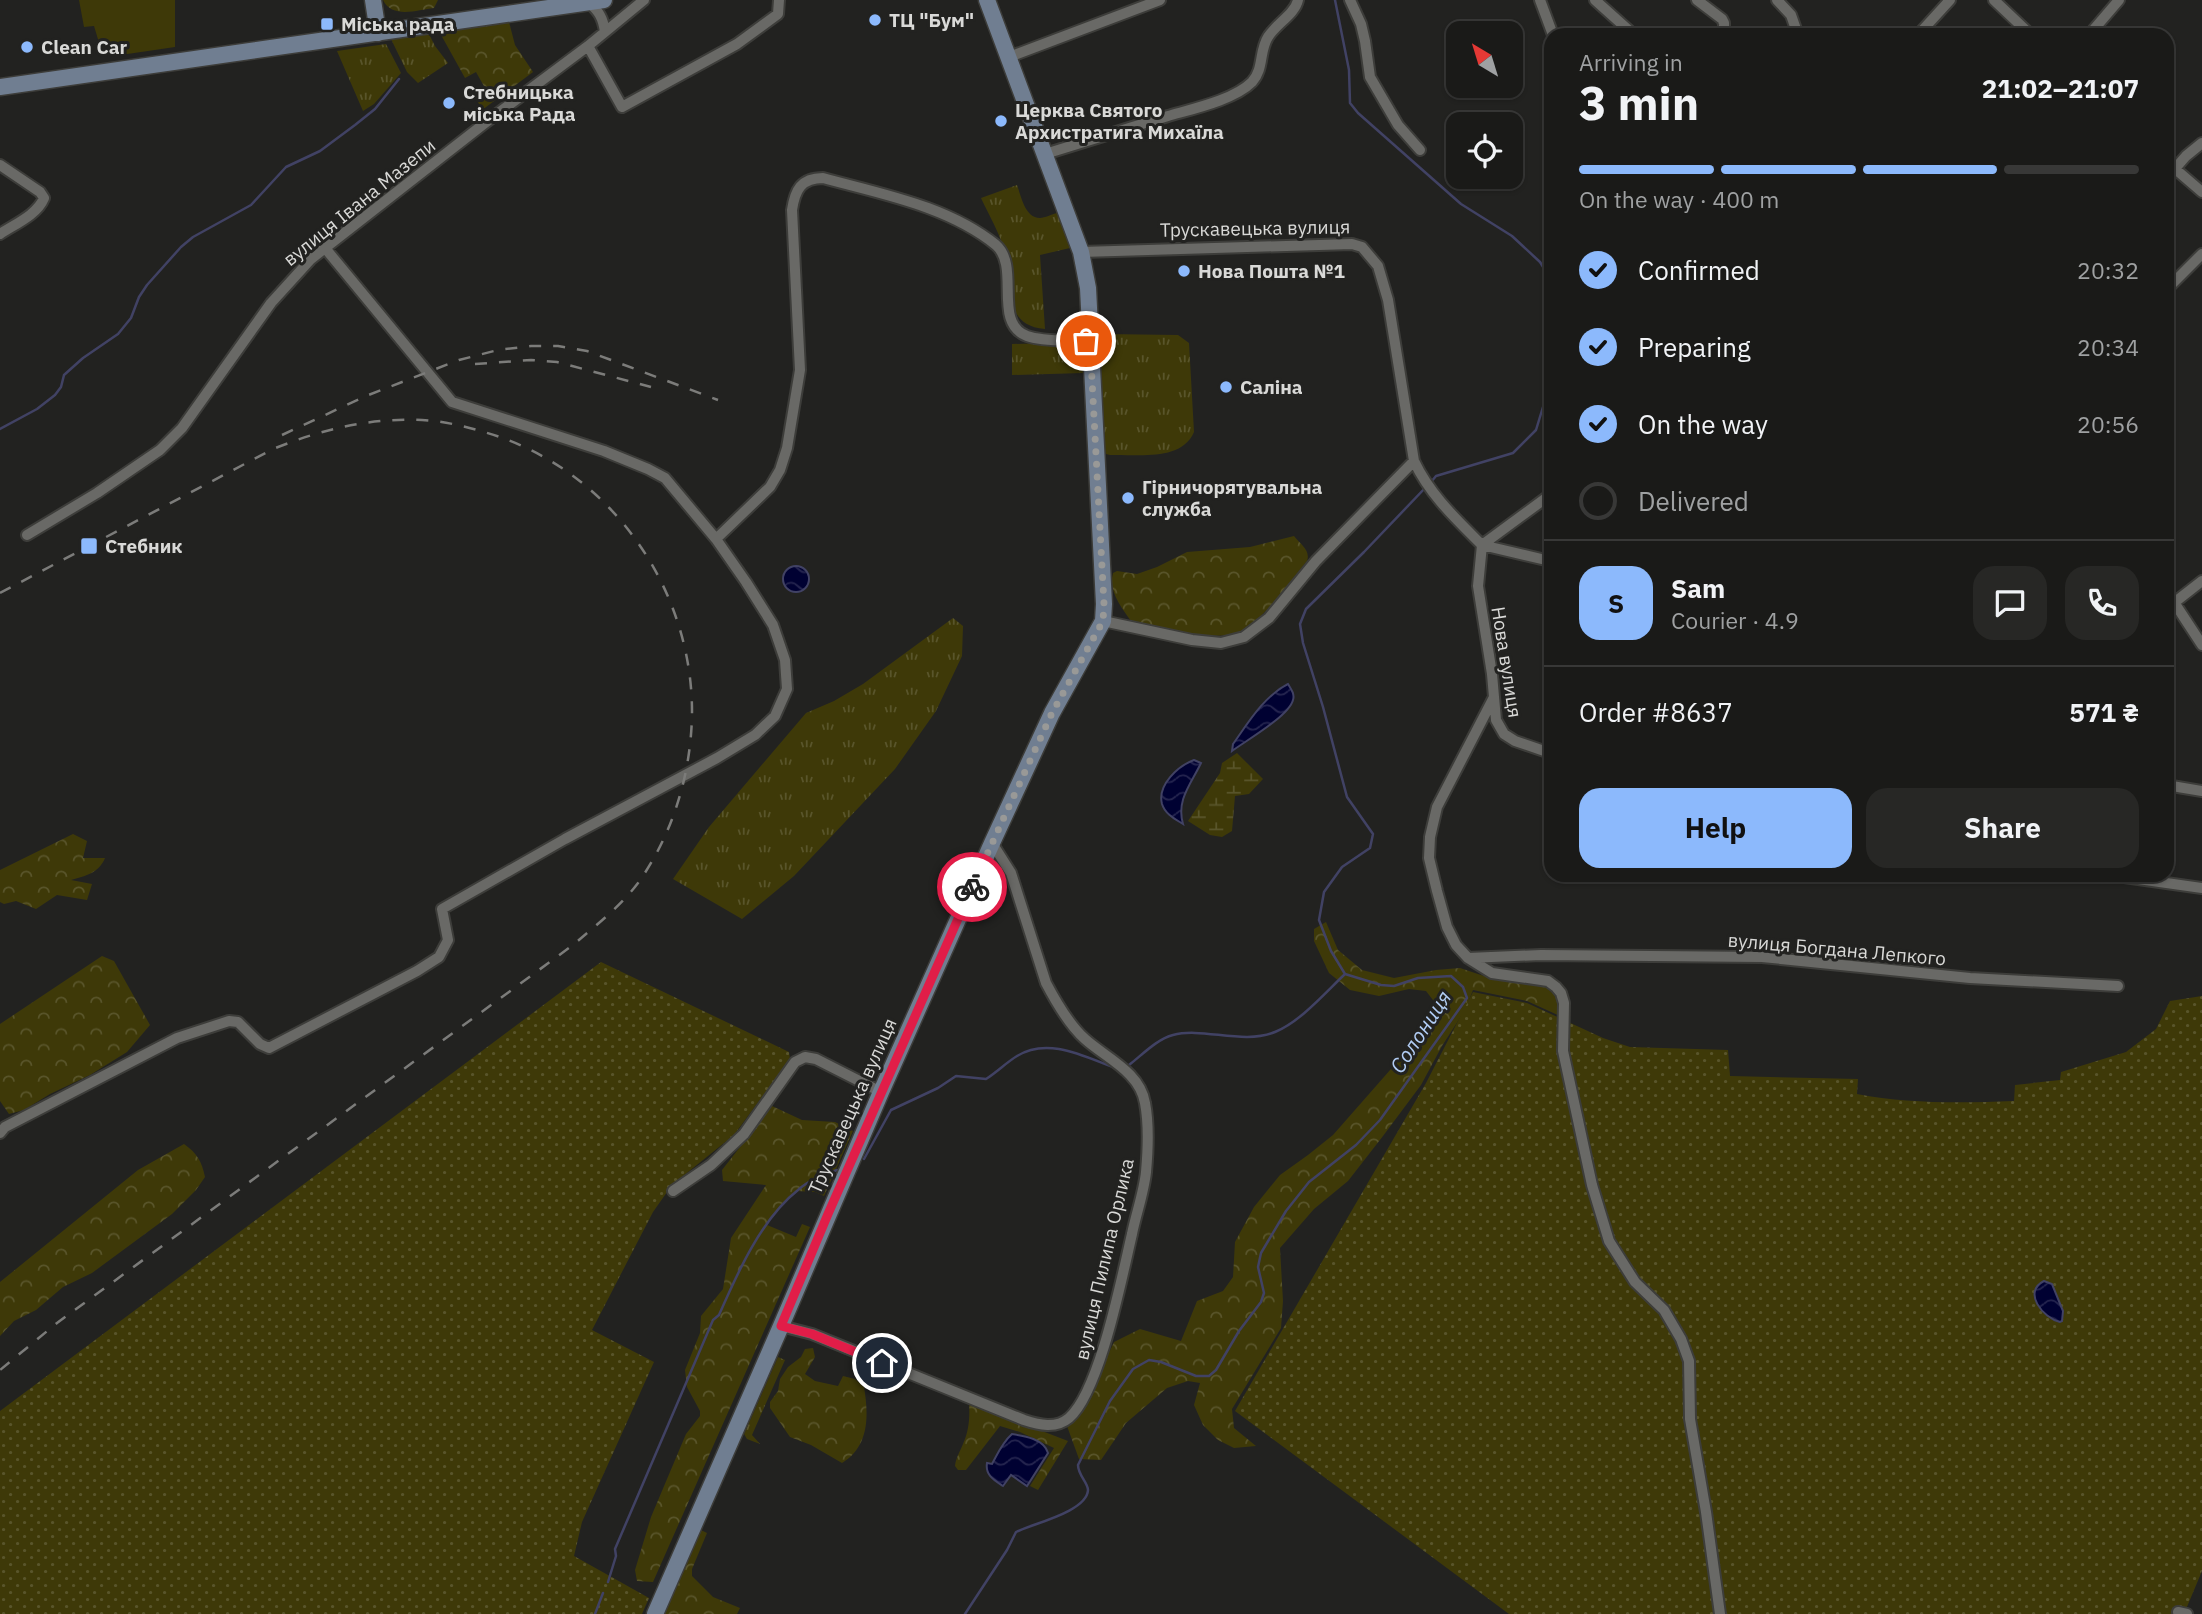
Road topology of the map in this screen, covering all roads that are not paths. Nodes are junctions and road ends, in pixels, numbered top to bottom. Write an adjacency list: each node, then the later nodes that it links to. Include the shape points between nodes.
1 (373, 0): 24 (street)
2 (644, 0): 23 (street, вулиця Івана Мазепи)
3 (779, 0): 25 (street, via 778,13 737,44 622,107)
4 (987, 0): 26 (street, Трускавецька вулиця)
5 (1160, 0): 26 (street)
6 (1298, 0): 30 (street, via 1268,36 1258,73 1234,94)
7 (1350, 0): 29 (street, via 1363,32 1370,77 1398,125)
8 (1540, 0): 16 (street)
9 (1595, 0): 17 (street)
10 (1697, 0): 18 (street, via 1721,19)
11 (1777, 0): 19 (street)
12 (1950, 0): 20 (street)
13 (1994, 0): 21 (street)
14 (2119, 0): 22 (street)
15 (596, 1): 23 (street); 24 (street)
16 (1550, 28)
17 (1626, 28)
18 (1725, 28)
19 (1796, 28)
20 (1924, 28)
21 (2024, 28)
22 (2095, 28)
23 (606, 32): 25 (street, вулиця Івана Мазепи)
24 (378, 33): 27 (street)
25 (588, 46): 35 (street, вулиця Івана Мазепи)
26 (1009, 57): 30 (street, Трускавецька вулиця)
27 (0, 87)
28 (2202, 143): 32 (street)
29 (1420, 150)
30 (1045, 154): 36 (street, Трускавецька вулиця)
31 (0, 165): 34 (street, via 44,198 36,211)
32 (2175, 169): 33 (street)
33 (2202, 192)
34 (0, 234)
35 (325, 248): 42 (street, вулиця Івана Мазепи, via 271,303 171,441 138,467); 43 (street, via 452,402 648,469 665,478)
36 (1081, 252): 39 (street, Трускавецька вулиця); 40 (street, Трускавецька вулиця, via 1362,247 1378,266 1388,300)
37 (2202, 254): 38 (street)
38 (2174, 282)
39 (1090, 342): 43 (street, via 1023,335 1009,315 1007,262 1002,251 965,223 823,178 802,183 795,191 792,210 800,370 787,448 770,487); 48 (street, Трускавецька вулиця)
40 (1414, 461): 44 (street, via 1441,503); 48 (street, via 1316,561 1269,618 1244,637 1211,642)
41 (1544, 499): 44 (street)
42 (27, 535)
43 (716, 539): 60 (street, via 774,625 785,660 787,688 775,716 755,735 442,909 449,940 439,957 418,971 269,1048 238,1022 229,1021 177,1038)
44 (1482, 545): 45 (street); 50 (street, Нова вулиця, via 1478,586)
45 (1544, 560)
46 (2202, 581): 47 (street)
47 (2175, 602): 49 (street)
48 (1103, 621): 54 (street, Трускавецька вулиця, via 1052,713)
49 (2202, 645)
50 (1494, 697): 51 (street, Нова вулиця, via 1496,720 1504,734); 57 (street, via 1437,807 1430,836 1429,858 1447,927)
51 (1544, 751)
52 (2174, 786): 53 (street)
53 (2202, 791)
54 (992, 843): 59 (street, Трускавецька вулиця); 62 (street, вулиця Пилипа Орлика, via 1011,873 1053,998 1083,1038 1133,1077 1145,1101 1145,1174 1099,1365 1072,1416 1042,1426 812,1334)
55 (2160, 882): 56 (street)
56 (2202, 888)
57 (1468, 958): 58 (street, вулиця Богдана Лепкого, via 1762,957 1970,978); 64 (street, via 1492,973 1548,981 1561,993 1563,1051 1609,1241 1635,1282 1664,1310 1689,1361 1690,1419)
58 (2118, 986)
59 (881, 1092): 61 (street, via 805,1057 795,1062 744,1134 711,1165); 62 (street, Трускавецька вулиця)
60 (0, 1133)
61 (673, 1191)
62 (781, 1326): 63 (street, Трускавецька вулиця)
63 (654, 1614)
64 (1720, 1614)

